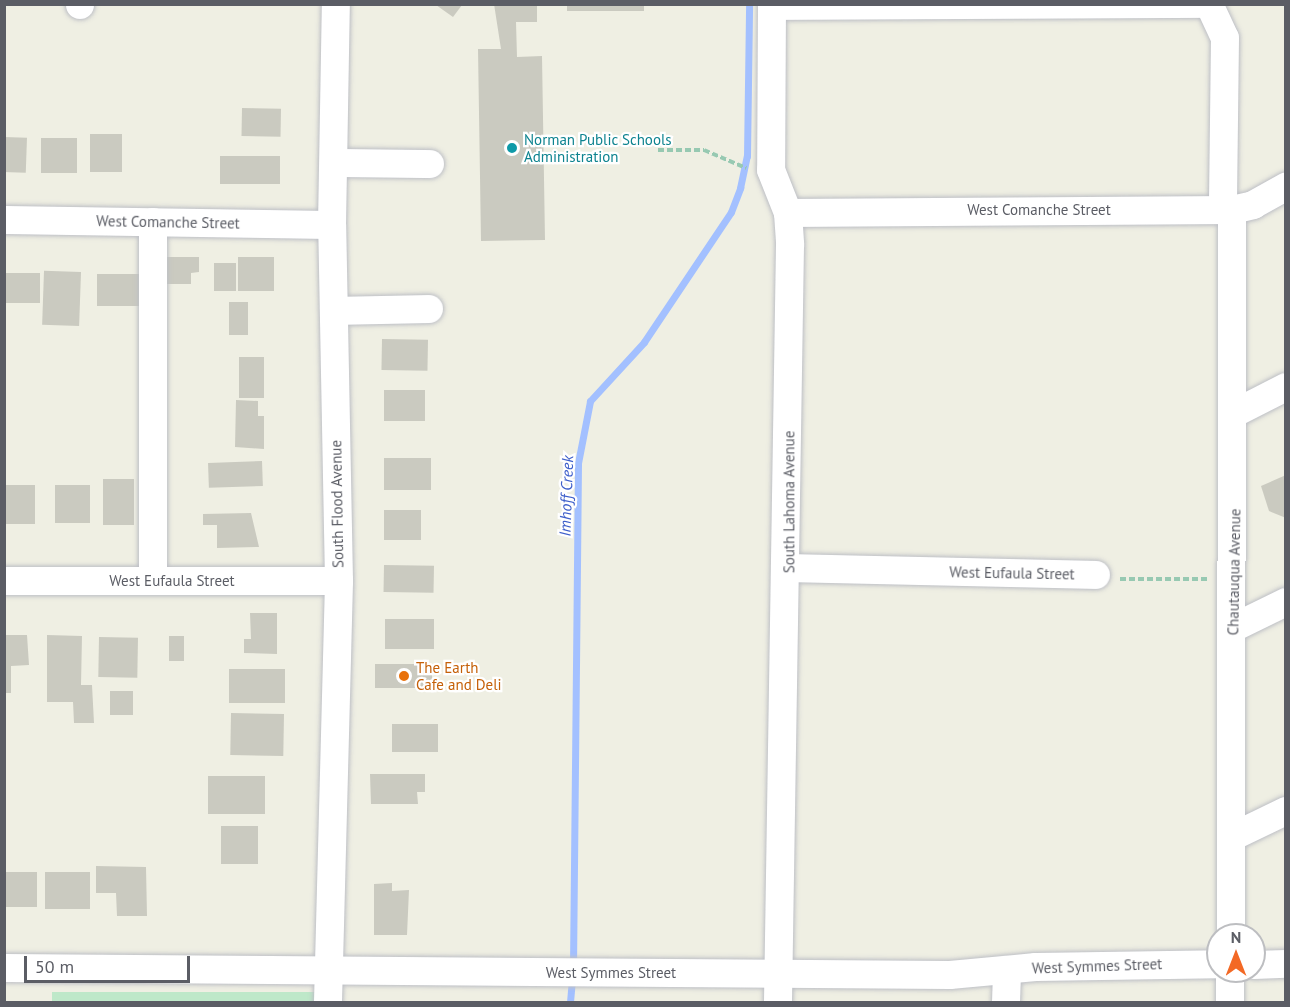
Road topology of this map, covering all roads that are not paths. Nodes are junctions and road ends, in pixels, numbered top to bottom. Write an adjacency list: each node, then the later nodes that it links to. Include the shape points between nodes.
1 (336, 4): 4 (street, South Flood Avenue)
2 (772, 5): 3 (street); 8 (street, South Lahoma Avenue, via 771,170)
3 (1210, 5): 7 (street, Chautauqua Avenue, via 1225,38)
4 (334, 163): 5 (street); 11 (street, South Flood Avenue)
5 (430, 164)
6 (1286, 187): 7 (street, West Comanche Street, via 1253,205)
7 (1228, 210): 8 (street, West Comanche Street); 15 (street, Chautauqua Avenue)
8 (788, 213): 16 (street, South Lahoma Avenue)
9 (4, 220): 10 (street, West Comanche Street)
10 (153, 222): 11 (street, West Comanche Street); 20 (street)
11 (332, 225): 13 (street, South Flood Avenue)
12 (429, 309): 13 (street)
13 (334, 311): 18 (street, South Flood Avenue)
14 (1286, 387): 15 (street)
15 (1235, 413): 22 (street, Chautauqua Avenue)
16 (789, 568): 17 (street, West Eufaula Street); 32 (street, South Lahoma Avenue)
17 (1096, 575)
18 (339, 580): 20 (street, West Eufaula Street); 31 (street, South Flood Avenue)
19 (4, 581): 20 (street, West Eufaula Street)
20 (153, 581)
21 (1286, 602): 22 (street)
22 (1233, 628): 24 (street, Chautauqua Avenue)
23 (1286, 812): 24 (street)
24 (1232, 837): 25 (street, Chautauqua Avenue)
25 (1231, 923)
26 (1206, 964): 30 (street, West Symmes Street)
27 (1286, 964): 28 (street)
28 (1266, 965)
29 (4, 968): 31 (street, West Symmes Street)
30 (1006, 970): 32 (street, West Symmes Street, via 950,975); 36 (street)
31 (329, 971): 32 (street, West Symmes Street); 34 (street, South Flood Avenue)
32 (780, 973): 35 (street, South Lahoma Avenue)
33 (1230, 983): 37 (street)
34 (328, 1002)
35 (778, 1002)
36 (1006, 1002)
37 (1230, 1002)

